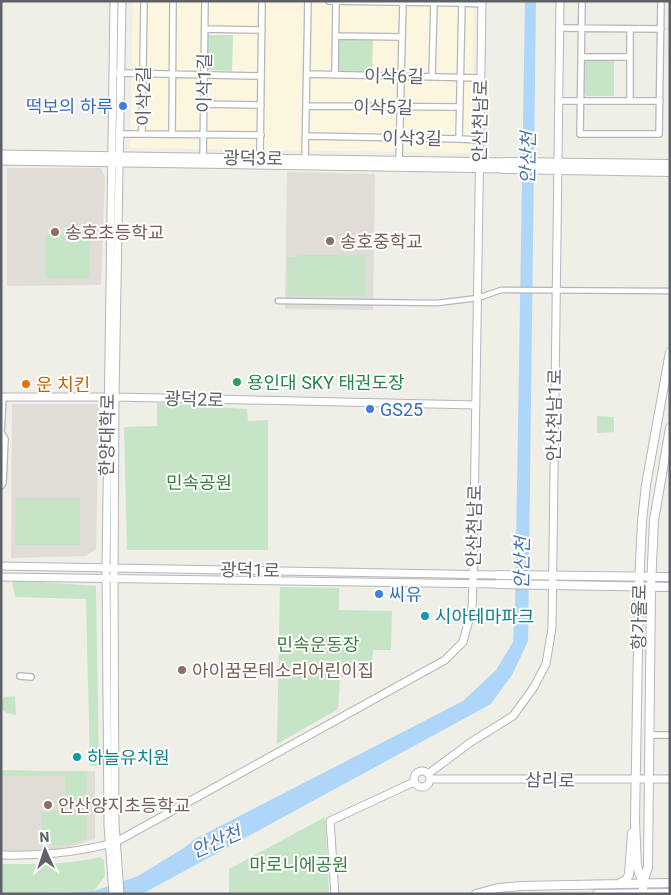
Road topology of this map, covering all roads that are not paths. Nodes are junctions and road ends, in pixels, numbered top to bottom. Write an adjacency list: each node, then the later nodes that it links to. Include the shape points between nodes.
1 (114, 1): 27 (street, 한양대학로)
2 (122, 1): 27 (street, 한양대학로)
3 (144, 1): 28 (street, 이삭2길)
4 (173, 1): 29 (street)
5 (205, 1): 19 (street, 이삭1길)
6 (262, 1): 22 (street)
7 (308, 1): 31 (street)
8 (329, 1): 12 (street)
9 (560, 1): 17 (street, 안산천남1로)
10 (582, 1): 18 (street)
11 (661, 1): 21 (street)
12 (336, 2): 13 (street); 23 (street)
13 (403, 2): 14 (street); 24 (street)
14 (434, 3): 15 (street); 35 (street)
15 (462, 3): 16 (street); 36 (street, 이삭3길)
16 (482, 3): 37 (street, 안산천남로)
17 (559, 28): 18 (street); 38 (street, 안산천남1로)
18 (582, 28): 20 (street); 25 (street)
19 (205, 29): 22 (street); 30 (street, 이삭1길)
20 (630, 29): 21 (street); 26 (street)
21 (661, 29): 41 (street)
22 (262, 30): 33 (street)
23 (336, 36): 24 (street); 32 (street)
24 (402, 37): 34 (street)
25 (581, 57): 26 (street); 39 (street)
26 (630, 57): 40 (street)
27 (116, 73): 28 (street); 47 (street, 한양대학로); 59 (street, 한양대학로)
28 (143, 73): 29 (street); 48 (street, 이삭2길)
29 (172, 74): 30 (street); 49 (street)
30 (204, 74): 33 (street); 42 (street, 이삭1길)
31 (307, 74): 32 (street, 이삭6길); 44 (street)
32 (334, 75): 34 (street, 이삭6길)
33 (261, 76): 43 (street)
34 (401, 76): 35 (street, 이삭6길); 45 (street)
35 (432, 76): 36 (street, 이삭6길)
36 (460, 77): 37 (street, 이삭6길); 46 (street, 이삭3길)
37 (481, 78): 55 (street, 안산천남로)
38 (558, 101): 39 (street); 66 (street, 안산천남1로)
39 (580, 101): 40 (street); 41 (street, via 580,134 659,134)
40 (630, 101): 41 (street)
41 (660, 102)
42 (204, 104): 43 (street); 50 (street, 이삭1길)
43 (261, 104): 51 (street)
44 (306, 106): 45 (street, 이삭5길); 52 (street)
45 (401, 107): 46 (street, 이삭5길); 53 (street)
46 (460, 107): 54 (street, 이삭3길)
47 (119, 134): 48 (street); 59 (street, 한양대학로)
48 (142, 134): 49 (street, 이삭2길)
49 (172, 134): 50 (street, 이삭2길)
50 (203, 135): 51 (street, 이삭2길); 60 (street, 이삭1길)
51 (260, 135): 57 (street)
52 (306, 136): 53 (street, 이삭3길); 58 (street)
53 (400, 138): 54 (street, 이삭3길); 61 (street)
54 (459, 139): 55 (street)
55 (480, 140): 64 (street, 안산천남로)
56 (1, 154): 59 (street, 광덕3로)
57 (260, 158): 58 (street, 광덕3로); 60 (street, 광덕3로)
58 (305, 158): 61 (street, 광덕3로)
59 (115, 159): 60 (street, 광덕3로); 62 (street, 광덕3로); 74 (street, 한양대학로)
60 (203, 160): 64 (street, 광덕3로)
61 (399, 160): 64 (street, 광덕3로)
62 (1, 161)
63 (670, 164): 66 (main road)
64 (479, 165): 65 (street, 광덕3로); 70 (street, 안산천남로)
65 (504, 165): 66 (main road)
66 (554, 166): 67 (main road); 69 (street, 안산천남1로)
67 (670, 172)
68 (670, 291): 69 (street)
69 (552, 292): 70 (street, via 501,290); 84 (street, 안산천남1로)
70 (478, 298): 71 (street, via 436,303); 75 (street, 안산천남로)
71 (278, 301)
72 (670, 352): 85 (main road, 항가울로, via 646,485)
73 (2, 397): 74 (street, 광덕2로); 77 (street)
74 (111, 397): 75 (street, 광덕2로); 80 (street, 한양대학로); 81 (street, 한양대학로)
75 (476, 405): 82 (street, 안산천남로)
76 (670, 428): 87 (main road, 항가울로, via 654,520)
77 (2, 434): 78 (street, via 5,439)
78 (1, 486)
79 (1, 566): 80 (street, 광덕1로)
80 (106, 568): 81 (street, 광덕1로); 89 (street, 한양대학로)
81 (114, 568): 82 (street, 광덕1로); 89 (street, 한양대학로)
82 (473, 573): 83 (street, 광덕1로); 90 (street, 안산천남로)
83 (498, 574): 84 (main road)
84 (549, 575): 85 (main road); 92 (street, 안산천남1로)
85 (640, 576): 87 (main road); 93 (main road, 항가울로)
86 (1, 577): 89 (street, 광덕1로)
87 (651, 577): 88 (main road); 94 (main road, 항가울로)
88 (670, 577)
89 (110, 578): 90 (street, 광덕1로); 106 (street, 한양대학로)
90 (473, 584): 91 (street, 광덕1로); 106 (street, 안산천남로, via 472,608 463,642 445,660)
91 (498, 584): 92 (main road)
92 (548, 585): 93 (main road); 100 (street, 안산천남1로, via 552,628 546,664 534,687 513,716 471,742)
93 (639, 586): 94 (main road); 101 (main road, 항가울로)
94 (651, 586): 95 (main road); 98 (main road, 항가울로)
95 (670, 587)
96 (20, 676): 97 (street)
97 (31, 677)
98 (650, 735): 99 (street); 102 (main road, 항가울로)
99 (670, 735)
100 (429, 776): 101 (street, 삼리로); 104 (street, via 422,771 414,777); 104 (street, via 429,784 425,787)
101 (636, 779): 102 (street, 삼리로); 105 (main road, 항가울로)
102 (649, 780): 103 (street, 삼리로); 111 (main road, 항가울로, via 648,867)
103 (670, 780)
104 (414, 782): 117 (street, via 330,821)
105 (635, 821): 110 (main road, via 629,875); 111 (main road, 항가울로, via 637,867)
106 (113, 843): 107 (street, 안산천남로, via 53,855); 108 (street, 안산천남로, via 78,856 54,860); 109 (street, 한양대학로)
107 (1, 856)
108 (1, 860)
109 (115, 867): 115 (street); 116 (street)
110 (620, 883): 111 (main road); 118 (main road, via 498,888)
111 (643, 883): 112 (main road); 113 (main road, 항가울로)
112 (670, 883)
113 (643, 893): 114 (main road); 119 (main road)
114 (670, 893)
115 (113, 894)
116 (120, 894)
117 (335, 894)
118 (476, 894)
119 (598, 894)

